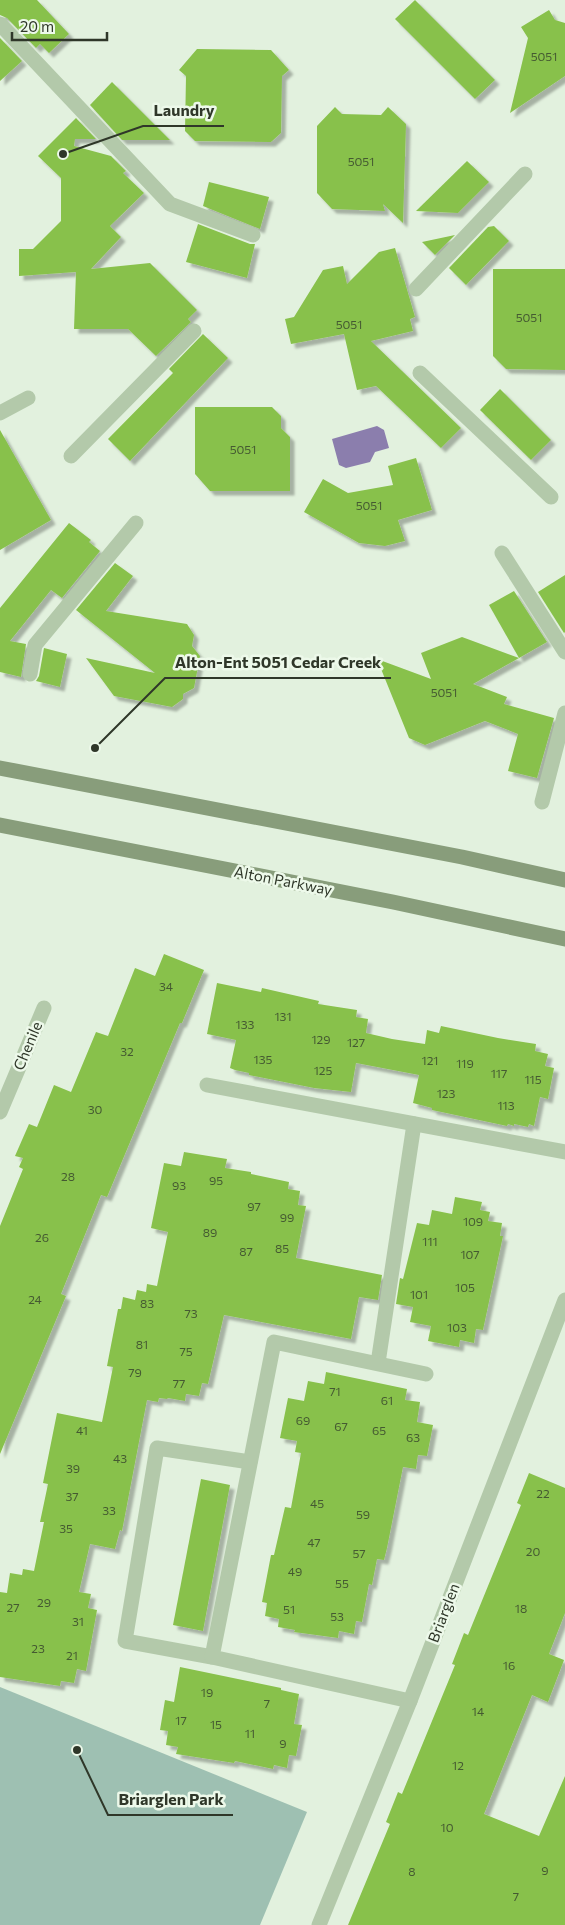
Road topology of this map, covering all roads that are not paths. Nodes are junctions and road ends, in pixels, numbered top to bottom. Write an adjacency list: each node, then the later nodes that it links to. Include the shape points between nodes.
1 (0, 24): 3 (street, via 170,204)
2 (525, 174): 4 (street)
3 (253, 235)
4 (416, 289)
5 (194, 331): 9 (street)
6 (420, 373): 10 (street)
7 (28, 398): 8 (street)
8 (0, 413)
9 (71, 456)
10 (551, 497)
11 (136, 524): 14 (street, via 35,645)
12 (502, 554): 13 (street)
13 (565, 652)
14 (30, 674)
15 (565, 713): 17 (street)
16 (0, 768): 19 (main road, via 443,853)
17 (542, 802)
18 (0, 825): 20 (main road, Alton Parkway)
19 (565, 880)
20 (565, 939)
21 (44, 1008): 23 (street, Chenile)
22 (206, 1085): 24 (street)
23 (0, 1112)
24 (414, 1124): 25 (street); 27 (street)
25 (565, 1152)
26 (565, 1300): 31 (street, Briarglen)
27 (378, 1363): 28 (street); 29 (street, via 274,1342)
28 (426, 1374)
29 (250, 1462): 30 (street); 30 (street, via 157,1448 125,1641)
30 (212, 1657): 31 (street)
31 (410, 1701): 32 (street, Briarglen)
32 (319, 1925)

